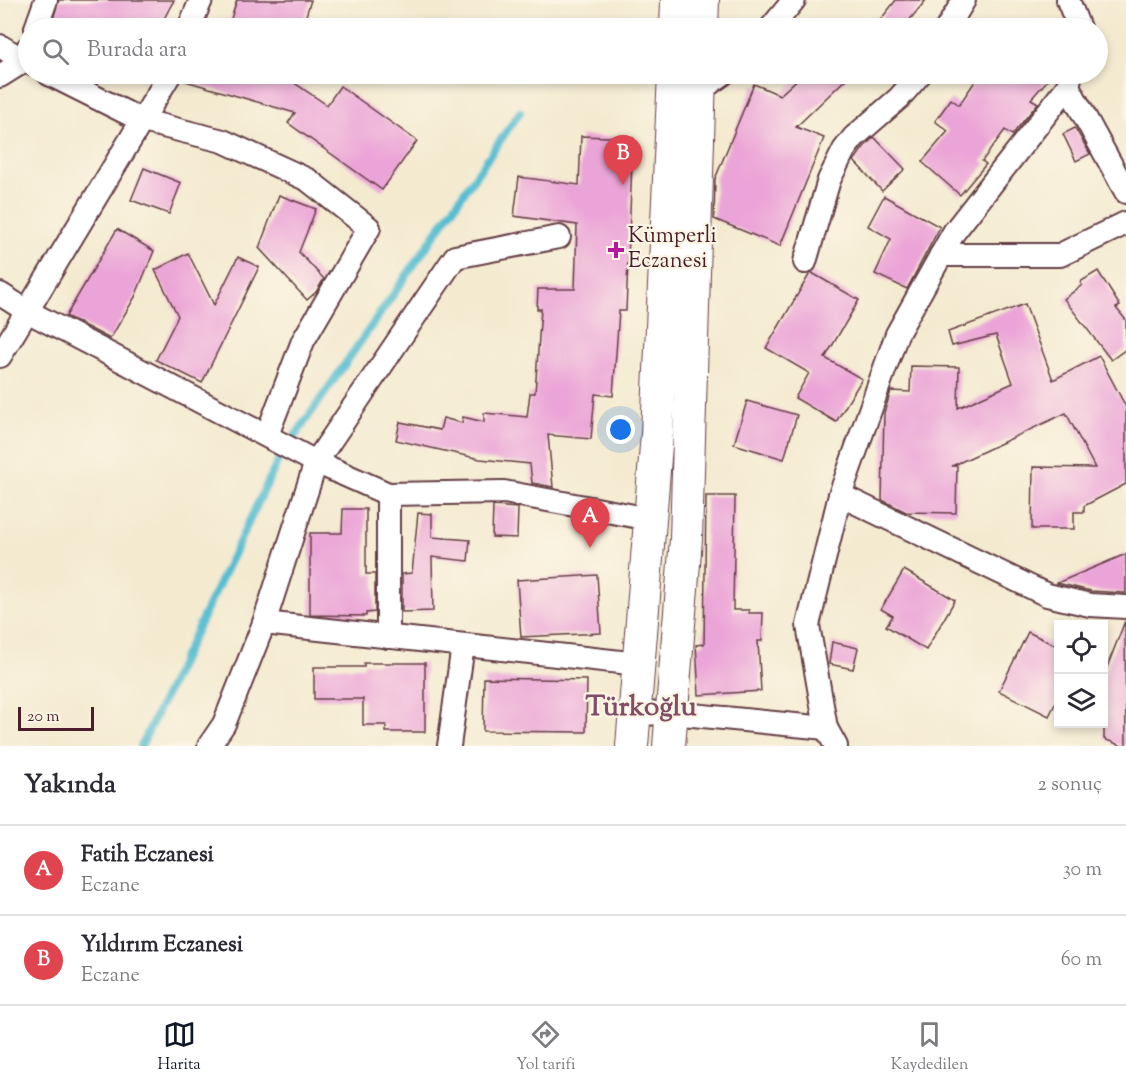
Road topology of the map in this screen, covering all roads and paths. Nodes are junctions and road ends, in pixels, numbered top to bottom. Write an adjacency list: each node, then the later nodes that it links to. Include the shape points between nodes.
1 (46, 0): 7 (street)
2 (201, 0): 8 (street)
3 (677, 0): 9 (main road)
4 (703, 0): 10 (main road)
5 (794, 0): 11 (street)
6 (964, 0): 12 (street)
7 (40, 18)
8 (193, 18)
9 (676, 18)
10 (702, 18)
11 (779, 18)
12 (953, 18)
13 (0, 46): 14 (street)
14 (18, 53)
15 (18, 63): 16 (street)
16 (0, 76)
17 (69, 84): 24 (street)
18 (165, 84): 24 (street)
19 (694, 84): 37 (main road, via 672,109)
20 (699, 84): 44 (main road, via 686,539)
21 (911, 84): 29 (street, via 844,150 829,180)
22 (1067, 84): 28 (street, via 954,232)
23 (1072, 84): 25 (street)
24 (143, 121): 31 (street); 33 (street, via 223,141 308,180 369,228 303,340)
25 (1126, 192)
26 (1126, 223): 28 (street, via 1060,255)
27 (559, 237): 34 (street, via 455,257)
28 (941, 255): 36 (street, via 897,334)
29 (805, 262)
30 (0, 294): 31 (street)
31 (27, 311): 32 (street); 33 (street)
32 (0, 356)
33 (270, 437): 34 (street)
34 (309, 458): 35 (street); 39 (street)
35 (388, 495): 37 (street, via 504,492); 40 (street)
36 (840, 495): 38 (street, via 1047,595 1090,605); 45 (street, via 808,625)
37 (650, 519): 42 (main road)
38 (1126, 607)
39 (264, 623): 40 (street); 46 (street, via 224,723)
40 (388, 637): 41 (street)
41 (463, 645): 42 (street); 47 (street)
42 (639, 664): 43 (main road)
43 (635, 714): 44 (street); 48 (main road)
44 (672, 714): 45 (street); 49 (main road)
45 (831, 737)
46 (209, 746)
47 (449, 746)
48 (632, 746)
49 (669, 746)

